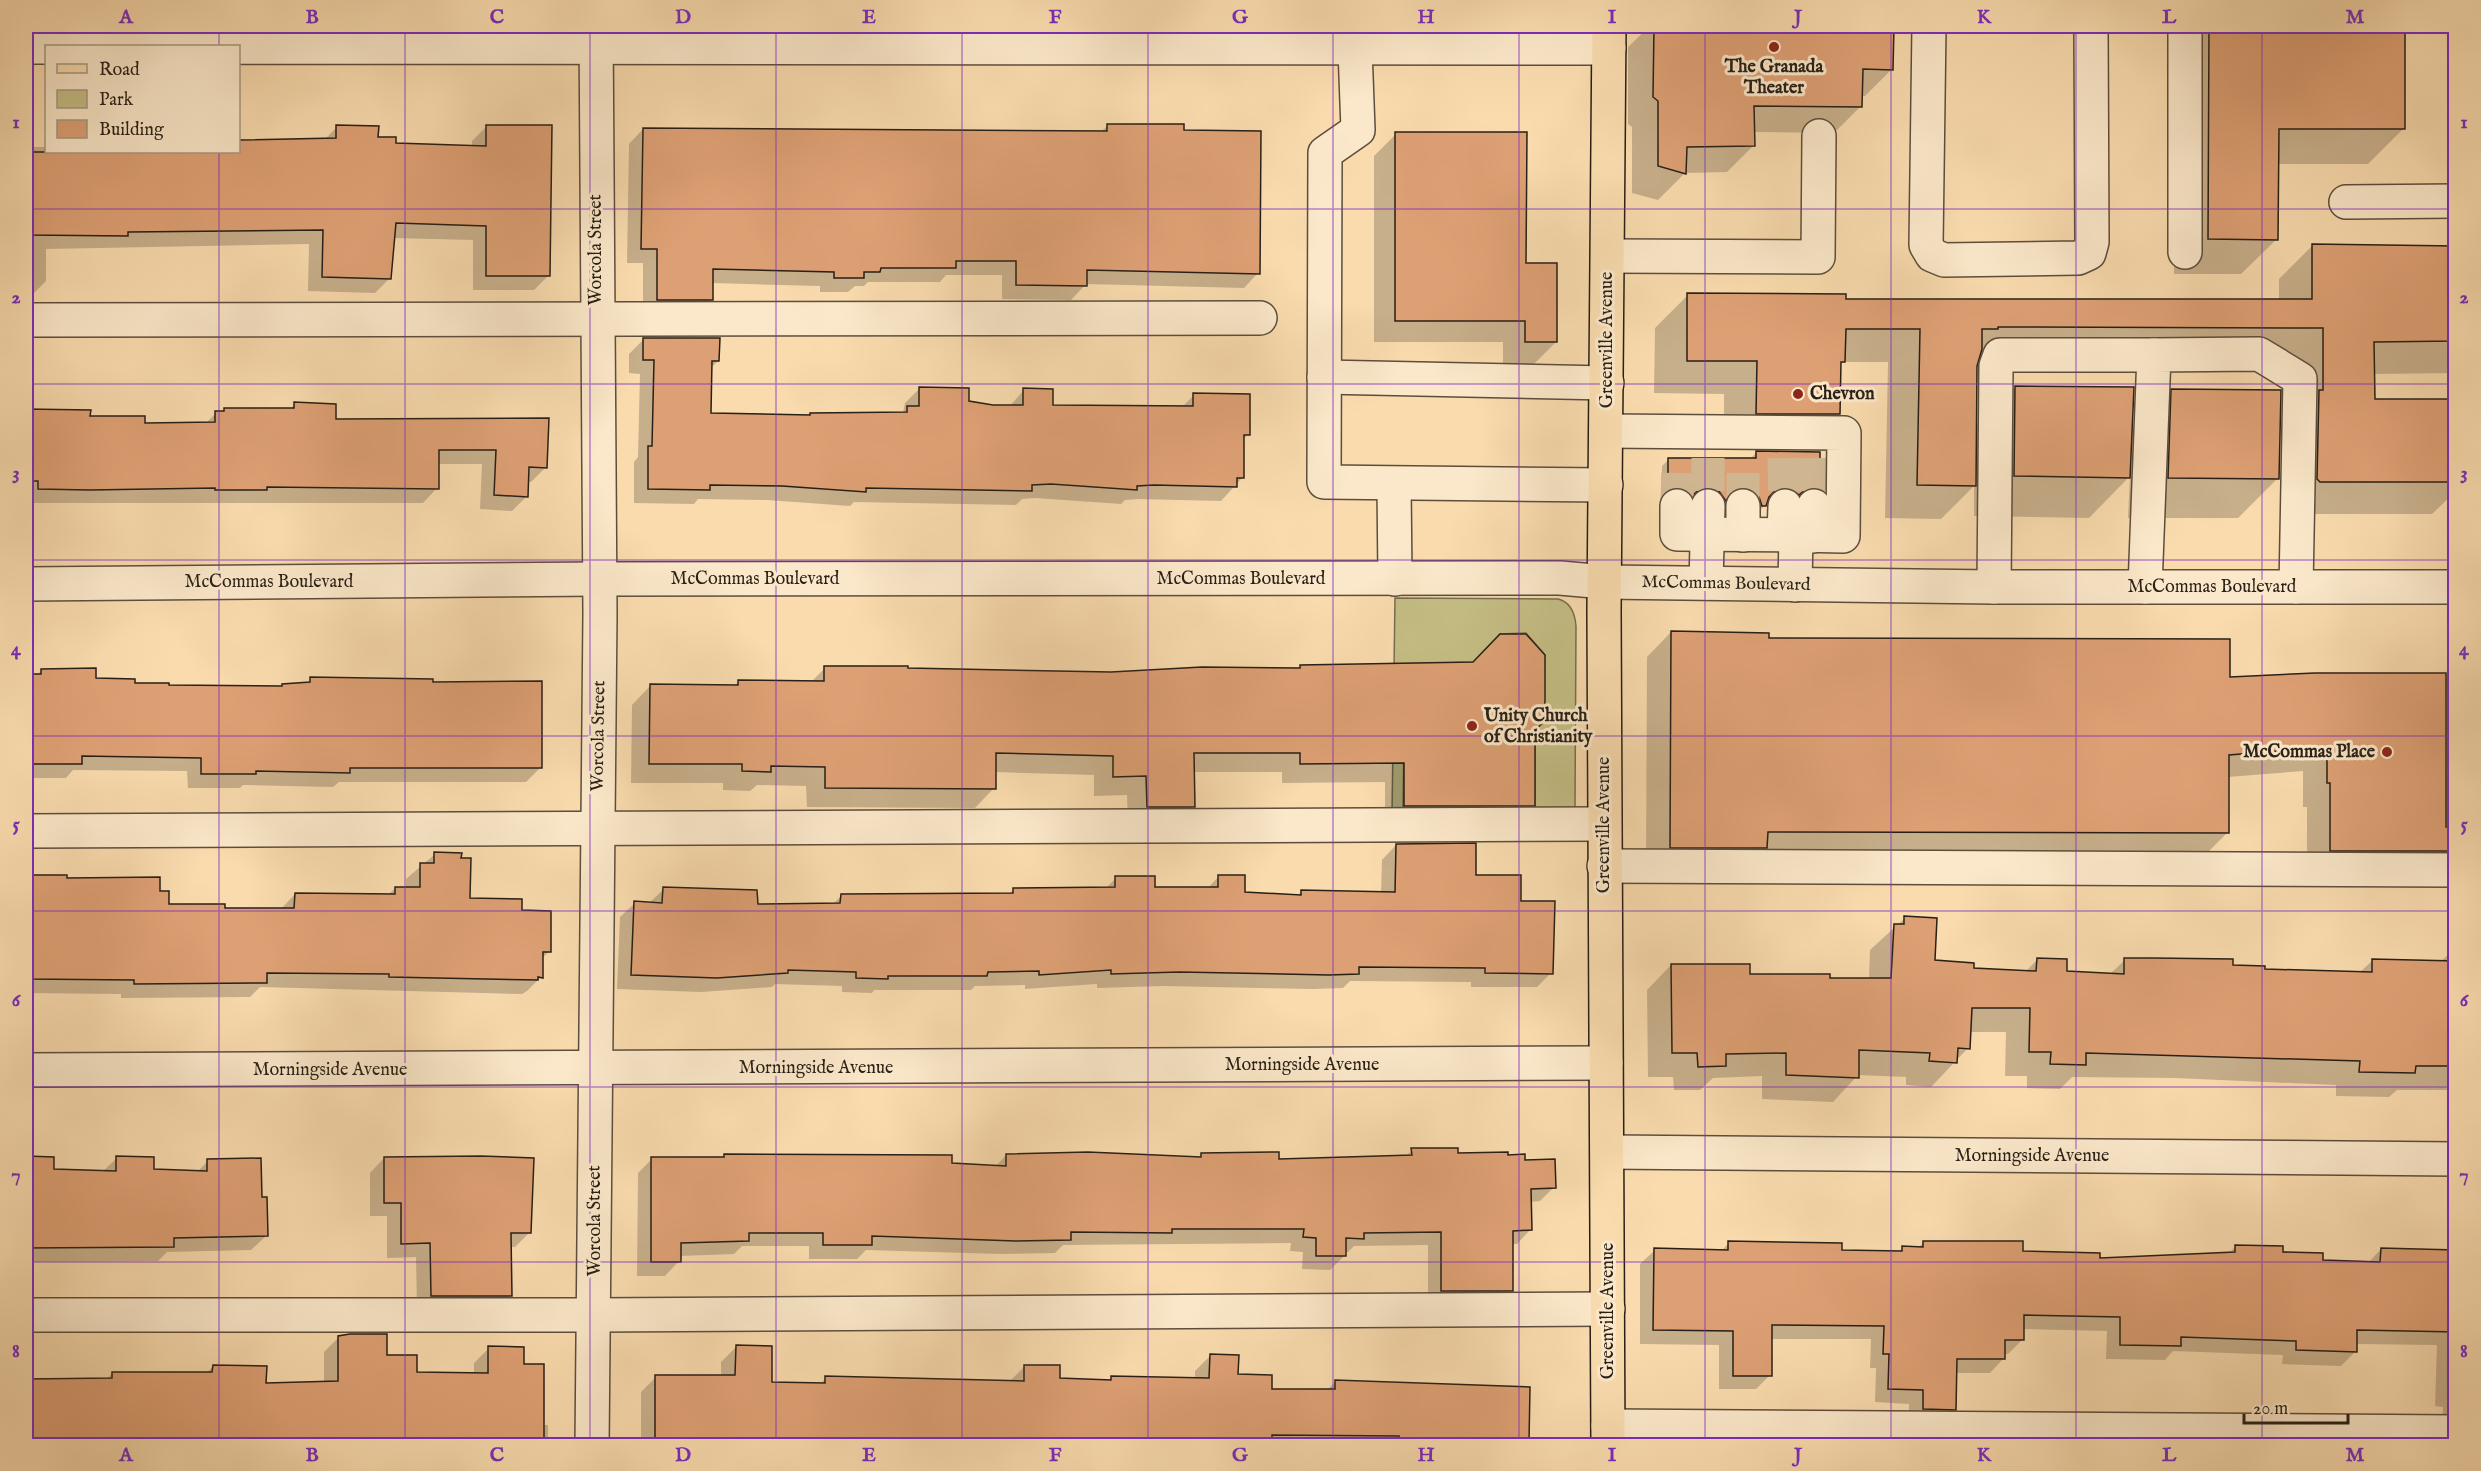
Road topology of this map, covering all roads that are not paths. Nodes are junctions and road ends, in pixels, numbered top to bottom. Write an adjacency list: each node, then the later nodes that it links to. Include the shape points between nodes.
1 (1929, 26): 2 (street, via 1926,245 1932,255 1944,260 2078,258 2089,253)
2 (2091, 26)
3 (2184, 26): 14 (street)
4 (596, 36): 7 (street); 8 (street); 16 (street, Worcola Street)
5 (1451, 37): 6 (street); 7 (street)
6 (1609, 37): 15 (main road, Greenville Avenue)
7 (1373, 41): 20 (street, via 1358,130 1324,153)
8 (83, 45)
9 (26, 46): 10 (street)
10 (45, 46)
11 (1819, 136): 15 (street, via 1818,257)
12 (2456, 201): 13 (street)
13 (2346, 202)
14 (2185, 252)
15 (1608, 256): 21 (main road, Greenville Avenue)
16 (596, 317): 17 (street); 18 (street); 26 (street, Worcola Street)
17 (1260, 318)
18 (26, 320)
19 (2154, 355): 32 (street, via 2000,355 1996,366); 33 (street); 34 (street, via 2259,354 2300,379)
20 (1324, 377): 21 (street); 23 (street, via 1324,482)
21 (1607, 383): 22 (main road, Greenville Avenue)
22 (1606, 431): 24 (main road, Greenville Avenue); 25 (street, via 1693,445 1799,445 1844,433 1844,536)
23 (1394, 484): 24 (street); 27 (street)
24 (1606, 485): 28 (main road, Greenville Avenue)
25 (1798, 524): 29 (street, via 1697,516); 31 (street)
26 (600, 579): 27 (street, McCommas Boulevard); 30 (street, McCommas Boulevard); 37 (street, Worcola Street)
27 (1395, 579): 28 (street, McCommas Boulevard, via 1560,578)
28 (1605, 582): 29 (street, McCommas Boulevard); 36 (main road, Greenville Avenue)
29 (1706, 583): 31 (street, McCommas Boulevard)
30 (26, 584)
31 (1795, 585): 32 (street, McCommas Boulevard)
32 (1994, 587): 33 (street, McCommas Boulevard)
33 (2145, 587): 34 (street, McCommas Boulevard)
34 (2296, 587): 35 (street, McCommas Boulevard)
35 (2456, 587)
36 (1604, 824): 37 (street); 39 (main road, Greenville Avenue)
37 (598, 827): 38 (street); 43 (street, Worcola Street)
38 (26, 831)
39 (1604, 866): 40 (street); 41 (main road, Greenville Avenue)
40 (2456, 870)
41 (1606, 1063): 43 (street, Morningside Avenue); 44 (main road, Greenville Avenue)
42 (26, 1070): 43 (street, Morningside Avenue)
43 (595, 1070): 48 (street, Worcola Street)
44 (1608, 1152): 45 (street, Morningside Avenue); 46 (main road, Greenville Avenue)
45 (2456, 1159)
46 (1608, 1309): 48 (street); 50 (main road, Greenville Avenue)
47 (26, 1315): 48 (street)
48 (594, 1315): 51 (street, Worcola Street)
49 (2456, 1432): 50 (street)
50 (1608, 1436)
51 (592, 1446)

